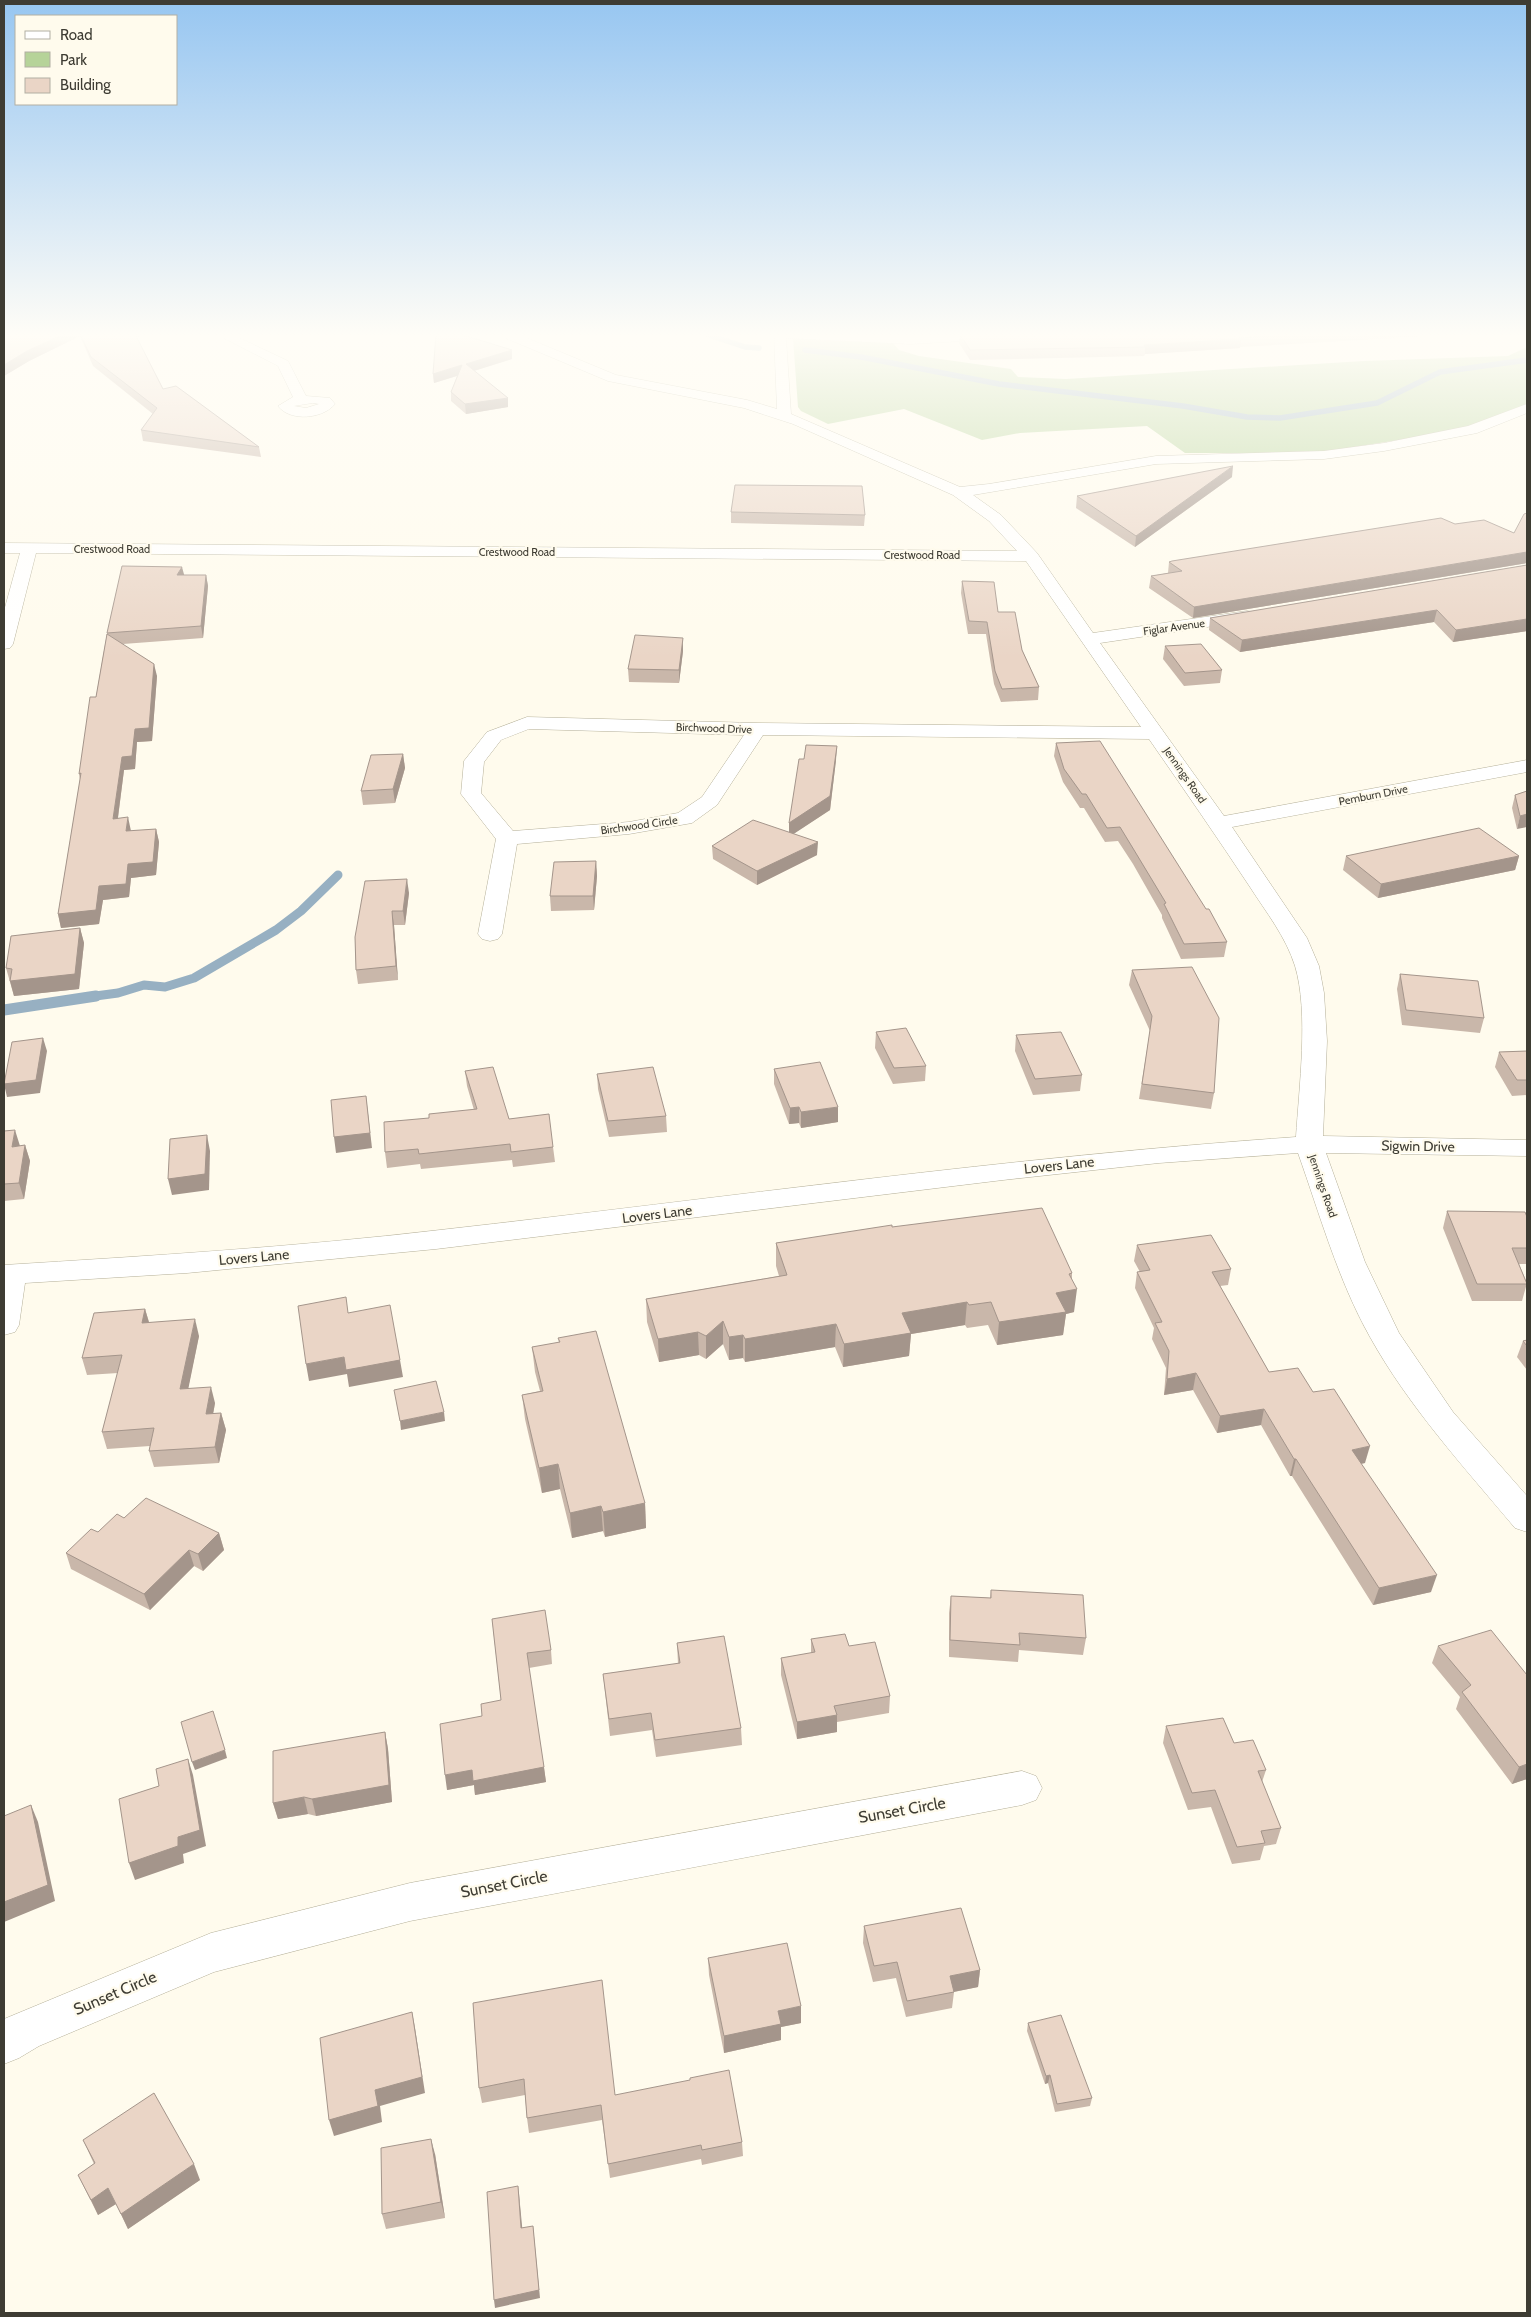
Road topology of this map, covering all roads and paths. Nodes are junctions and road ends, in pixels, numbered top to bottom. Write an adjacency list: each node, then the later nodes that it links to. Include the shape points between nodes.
1 (844, 442): 3 (street, Jennings Road)
2 (1409, 442): 3 (street, via 1324,455 1156,460)
3 (958, 492): 6 (street, Jennings Road, via 994,518)
4 (4, 548): 5 (street, Crestwood Road)
5 (29, 548): 6 (street, Crestwood Road); 9 (street)
6 (1031, 556): 8 (street, Jennings Road)
7 (1266, 613): 8 (street, Figlar Avenue)
8 (1088, 639): 11 (street, Jennings Road)
9 (4, 644)
10 (757, 729): 11 (street, Birchwood Drive); 14 (street, Birchwood Circle, via 710,801 684,818 629,828); 14 (street, Birchwood Drive, via 527,723 494,736 474,762 471,794)
11 (1155, 733): 13 (street, Jennings Road)
12 (1527, 766): 13 (street, Pemburn Drive)
13 (1219, 823): 16 (street, Jennings Road, via 1296,938 1306,966 1312,993 1314,1041)
14 (507, 838): 15 (street)
15 (490, 934)
16 (1309, 1144): 17 (street, Sigwin Drive); 18 (street, Lovers Lane, via 1003,1171 436,1240 187,1263); 20 (street, Jennings Road, via 1350,1262 1385,1336 1442,1420)
17 (1527, 1148)
18 (7, 1275): 19 (street)
19 (4, 1325)
20 (1527, 1519)
21 (1022, 1788): 22 (street, Sunset Circle, via 410,1902 211,1953 24,2031)
22 (4, 2043)

